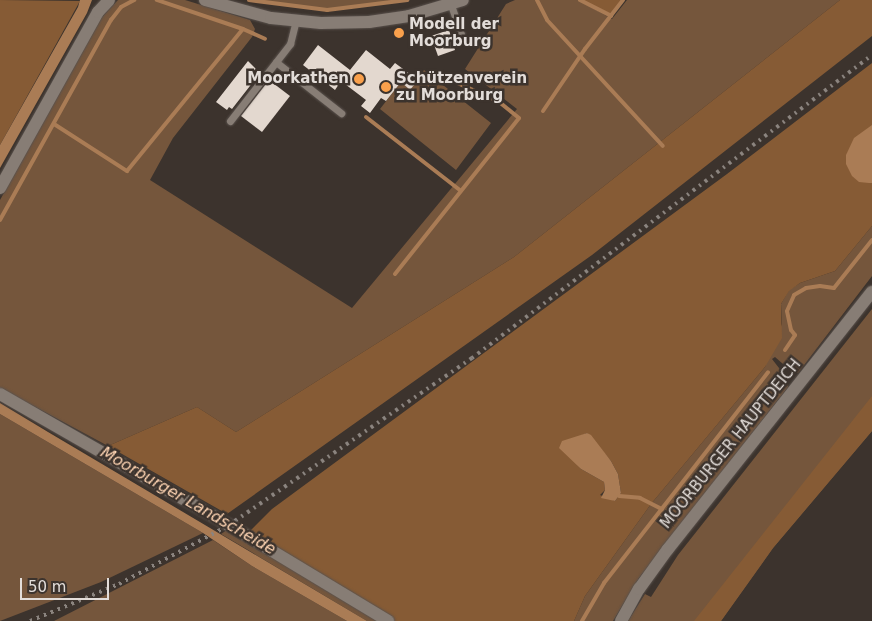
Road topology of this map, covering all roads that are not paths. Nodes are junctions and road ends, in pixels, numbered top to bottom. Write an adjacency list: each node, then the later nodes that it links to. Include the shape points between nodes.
1 (109, 0): 9 (street, via 98,12)
2 (205, 0): 4 (street, via 271,18)
3 (457, 2): 4 (street, via 409,16 369,22); 5 (lane)
4 (296, 20): 6 (lane, via 290,44)
5 (461, 34)
6 (276, 62): 7 (lane); 8 (lane)
7 (340, 113)
8 (230, 121)
9 (0, 188)
10 (872, 292): 13 (street, MOORBURGER HAUPTDEICH, via 664,555)
11 (0, 394): 12 (street, via 229,525)
12 (388, 621)
13 (621, 621)

